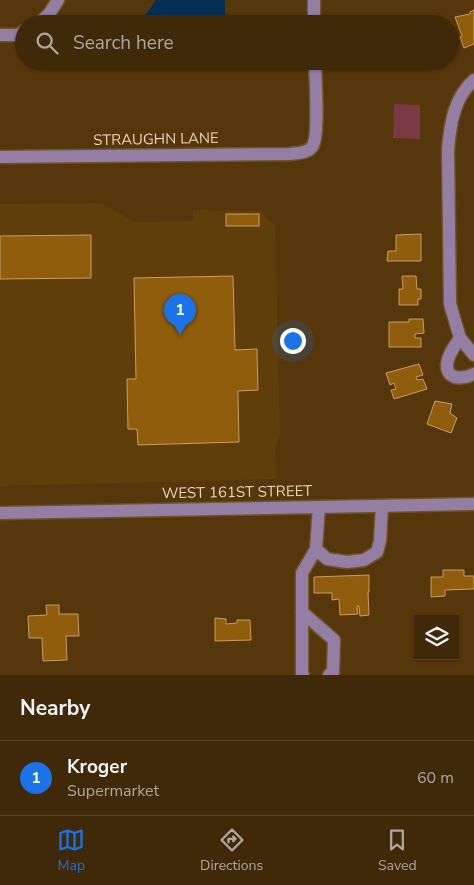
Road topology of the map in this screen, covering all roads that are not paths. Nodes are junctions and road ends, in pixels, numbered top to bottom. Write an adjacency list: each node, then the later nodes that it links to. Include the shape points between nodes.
1 (58, 0): 3 (street)
2 (314, 0): 4 (street)
3 (48, 15)
4 (314, 15)
5 (0, 35): 6 (street)
6 (15, 35)
7 (315, 70): 9 (street, STRAUGHN LANE, via 316,133 312,148 307,152)
8 (474, 80): 10 (street, via 456,107 448,150 450,304)
9 (0, 157)
10 (460, 338): 11 (street); 12 (street, via 451,352 447,365 449,372 464,379)
11 (474, 355)
12 (474, 374)
13 (474, 504): 14 (street, WEST 161ST STREET)
14 (382, 506): 15 (street, WEST 161ST STREET); 17 (street, via 377,552 364,560 346,562 327,559)
15 (319, 507): 16 (street, WEST 161ST STREET); 17 (street)
16 (0, 513)
17 (316, 549): 18 (street, via 302,573)
18 (302, 612): 19 (street); 20 (street, via 334,640 334,672)
19 (303, 675)
20 (330, 675)

